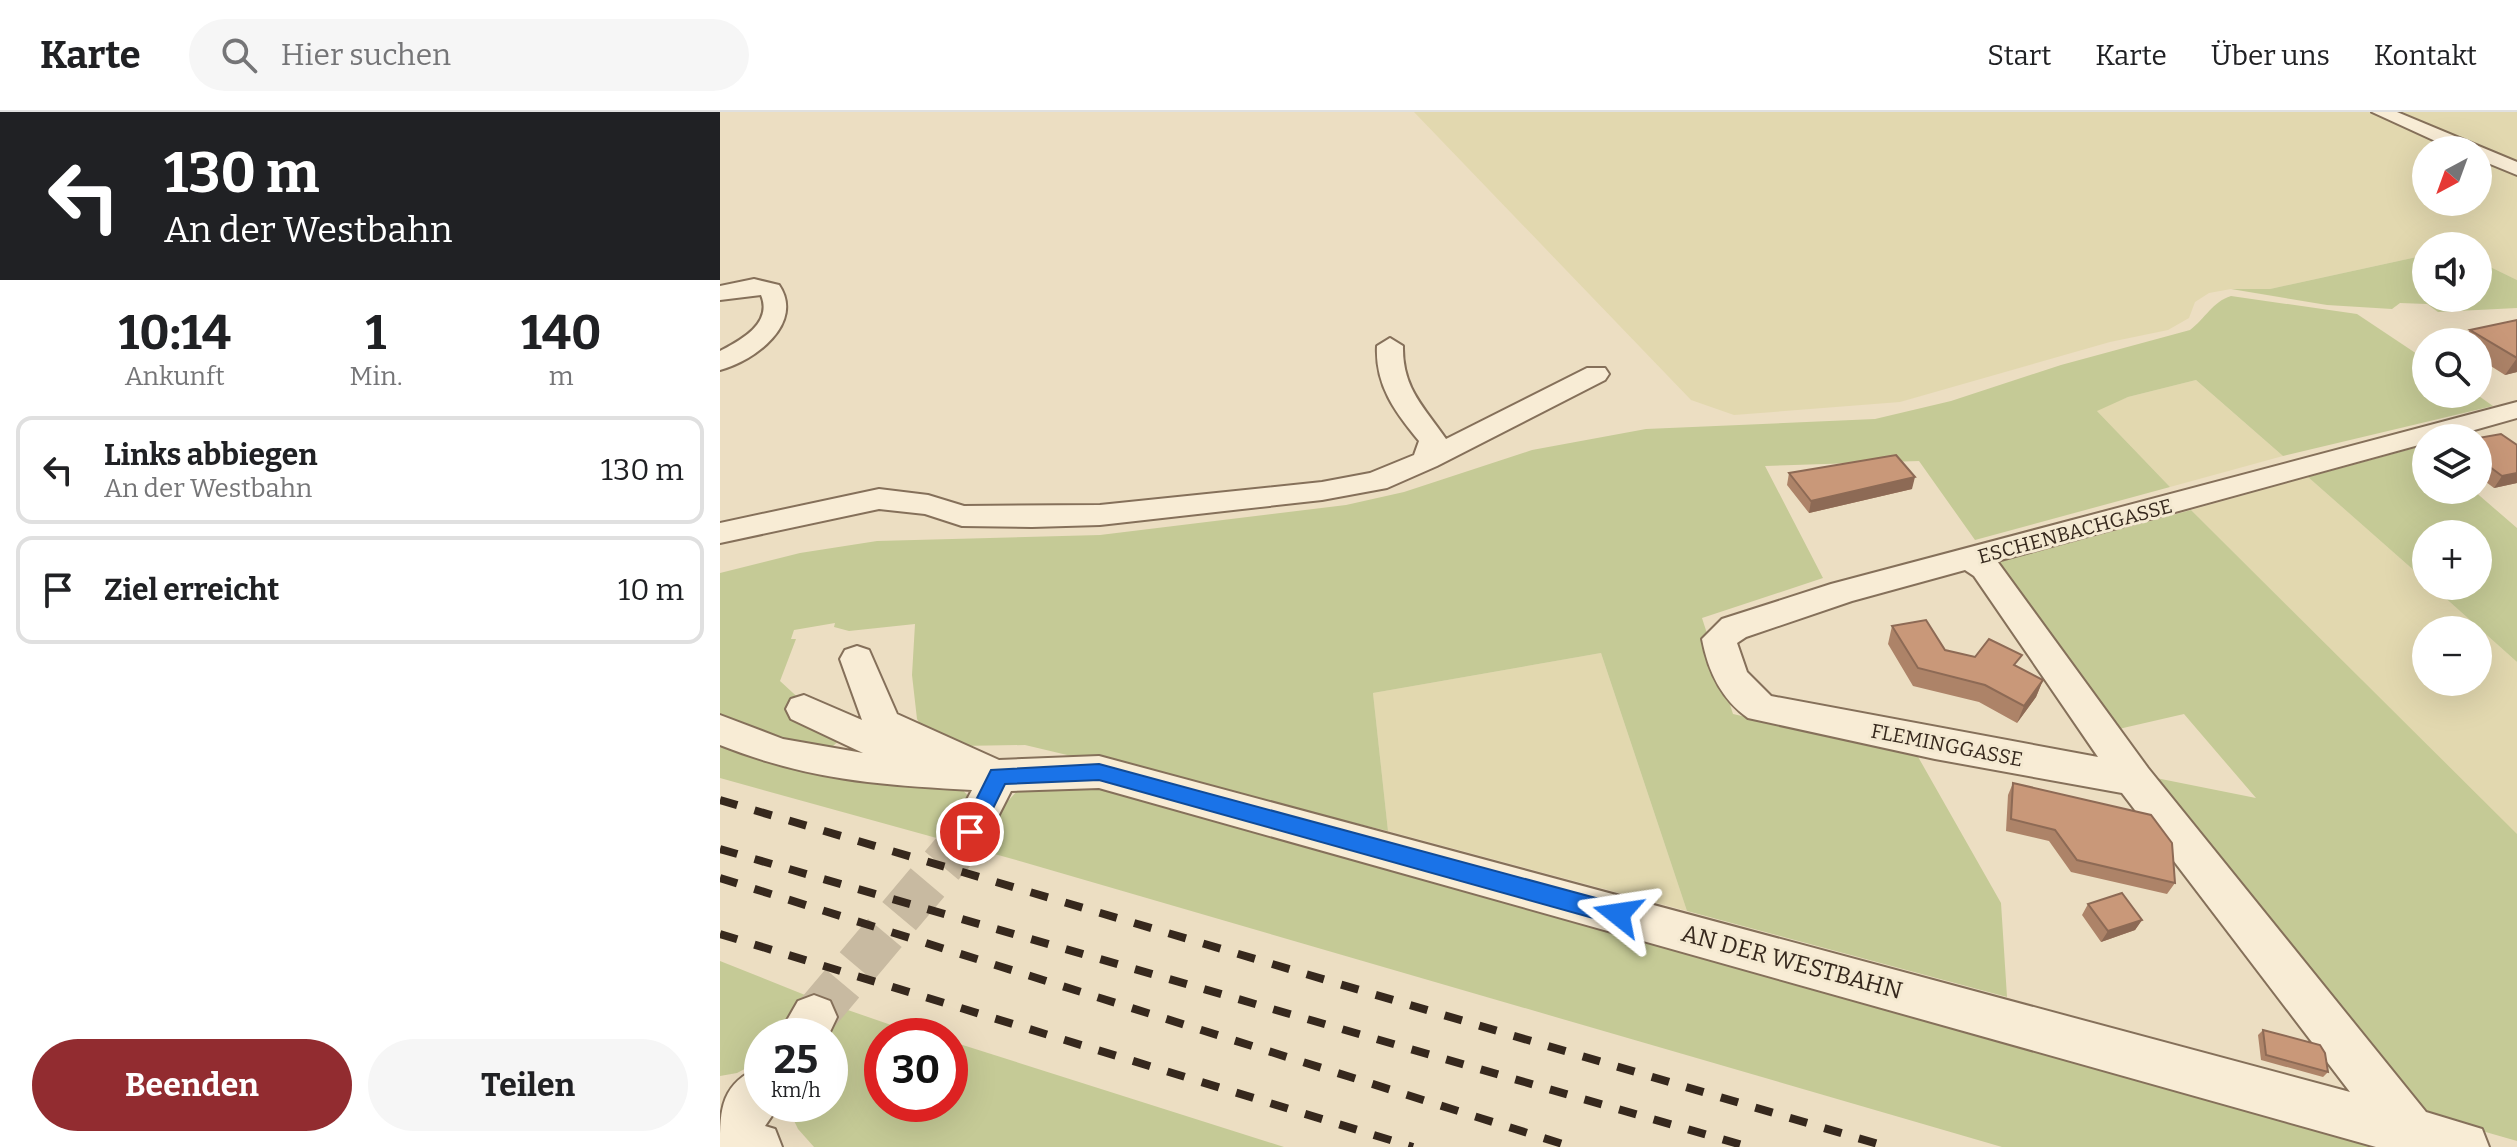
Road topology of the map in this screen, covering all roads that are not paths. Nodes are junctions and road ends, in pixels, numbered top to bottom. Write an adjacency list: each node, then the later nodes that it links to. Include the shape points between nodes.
1 (2381, 112): 2 (street)
2 (2438, 136)
3 (2492, 158): 4 (street)
4 (2517, 169)
5 (720, 293): 7 (street, via 754,286 771,290 776,297 765,334)
6 (1390, 346): 10 (street, via 1387,367 1395,394 1433,440)
7 (720, 362)
8 (1596, 374): 10 (street)
9 (2517, 410): 12 (street, ESCHENBACHGASSE)
10 (1427, 460): 11 (street, via 1377,481 1214,505 1100,515 962,516 879,499)
11 (720, 533)
12 (1972, 559): 14 (street, ESCHENBACHGASSE, via 1843,592 1734,628 1719,639 1725,665 1741,696); 19 (street, via 1985,568)
13 (857, 659): 18 (street, via 882,723)
14 (1761, 708): 19 (street, FLEMINGGASSE)
15 (804, 709): 17 (street)
16 (720, 730): 17 (street, AN DER WESTBAHN, via 780,753 857,768)
17 (945, 775): 18 (street, AN DER WESTBAHN)
18 (999, 776): 20 (street); 22 (street, AN DER WESTBAHN, via 1099,772)
19 (2134, 779): 22 (street)
20 (970, 832)
21 (745, 1122): 23 (street)
22 (2411, 1132): 24 (street, AN DER WESTBAHN)
23 (734, 1143)
24 (2464, 1147)

